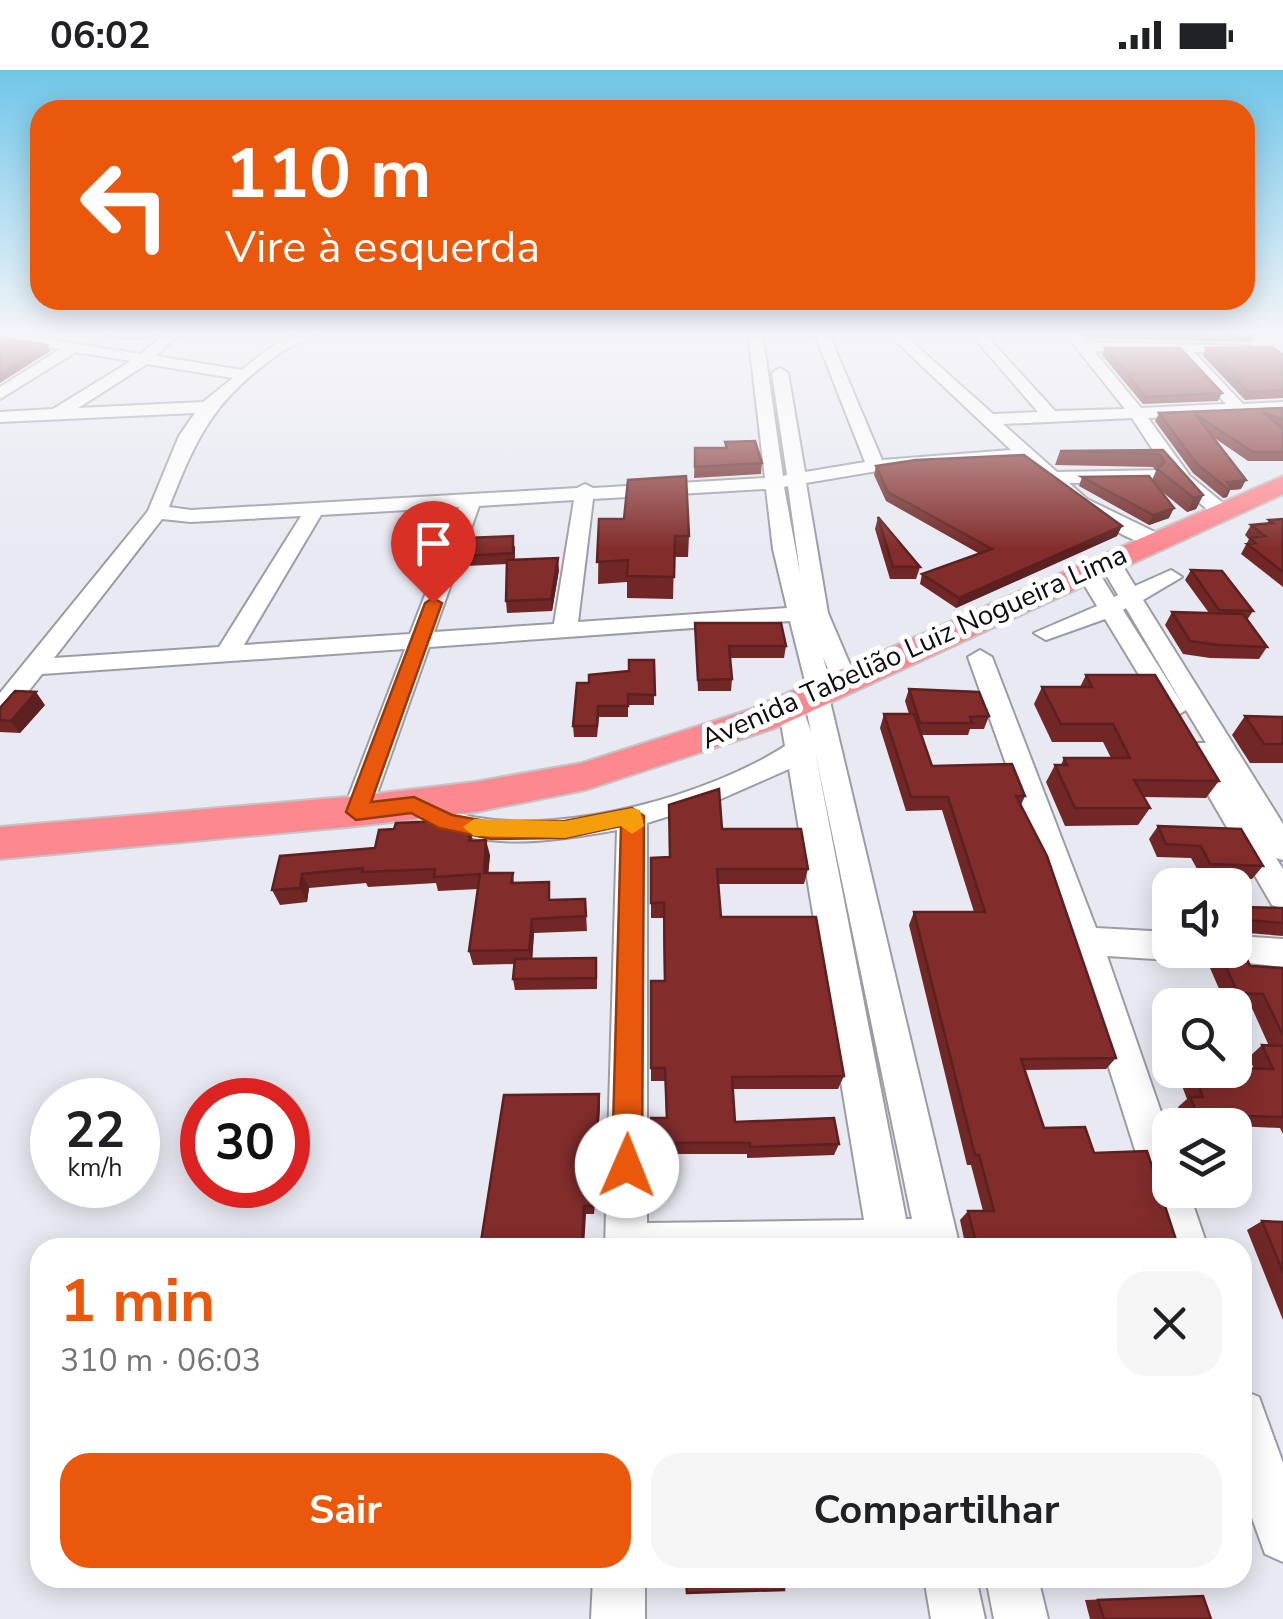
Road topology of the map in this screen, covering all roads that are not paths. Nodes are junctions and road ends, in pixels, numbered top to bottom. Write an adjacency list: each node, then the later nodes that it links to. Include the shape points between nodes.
1 (72, 404): 14 (street)
2 (211, 404): 11 (street)
3 (765, 404): 23 (street)
4 (786, 404): 22 (street)
5 (850, 404): 19 (street)
6 (976, 404): 17 (street)
7 (1041, 404): 15 (street)
8 (1130, 404): 13 (street)
9 (1235, 404): 12 (street)
10 (1283, 407): 12 (street)
11 (207, 408): 14 (street); 28 (street)
12 (1238, 408): 13 (street)
13 (1136, 412): 15 (street); 20 (street, via 1152,455)
14 (57, 414): 16 (street)
15 (1050, 414): 17 (street)
16 (0, 417)
17 (993, 419): 18 (street)
18 (1038, 455): 19 (street); 21 (street)
19 (876, 466): 22 (street)
20 (1179, 475): 21 (street); 29 (street)
21 (1054, 478): 30 (street, via 1086,507)
22 (799, 481): 23 (street); 41 (street, via 817,613)
23 (775, 483): 24 (street); 34 (street)
24 (585, 490): 26 (street); 35 (street)
25 (1278, 492): 29 (highway, Avenida Tabelião Luiz Nogueira Lima)
26 (472, 498): 27 (street); 37 (street)
27 (316, 507): 28 (street, via 190,516); 38 (street)
28 (156, 512): 40 (street)
29 (1222, 512): 30 (highway, Avenida Tabelião Luiz Nogueira Lima)
30 (1158, 541): 31 (highway, Avenida Tabelião Luiz Nogueira Lima)
31 (1099, 568): 33 (street); 41 (highway, Avenida Tabelião Luiz Nogueira Lima)
32 (1171, 577): 33 (street)
33 (1121, 602): 36 (street); 48 (street); 49 (street)
34 (798, 614): 35 (street); 41 (street)
35 (565, 629): 37 (street)
36 (1046, 633)
37 (420, 638): 38 (street); 45 (street)
38 (227, 654): 40 (street)
39 (980, 657): 50 (street)
40 (36, 667): 42 (street)
41 (818, 693): 43 (street); 44 (highway, Avenida Tabelião Luiz Nogueira Lima, via 679,749 585,776)
42 (0, 710)
43 (812, 741): 46 (street, via 727,785); 55 (street); 56 (street)
44 (414, 805): 45 (highway, Avenida Tabelião Luiz Nogueira Lima); 46 (street, via 447,822 491,831 565,830)
45 (356, 812): 47 (highway, Avenida Tabelião Luiz Nogueira Lima)
46 (632, 816): 54 (street)
47 (0, 842)
48 (1283, 849)
49 (1283, 896)
50 (1085, 941): 51 (street); 57 (street)
51 (1152, 945)
52 (1252, 951): 53 (street)
53 (1283, 953)
54 (626, 1238)
55 (889, 1238)
56 (936, 1238)
57 (1184, 1238)
58 (1252, 1444): 59 (street)
59 (1283, 1536)
60 (619, 1588): 63 (street)
61 (952, 1588): 64 (street)
62 (1014, 1588): 65 (street)
63 (618, 1619)
64 (958, 1619)
65 (1021, 1619)

